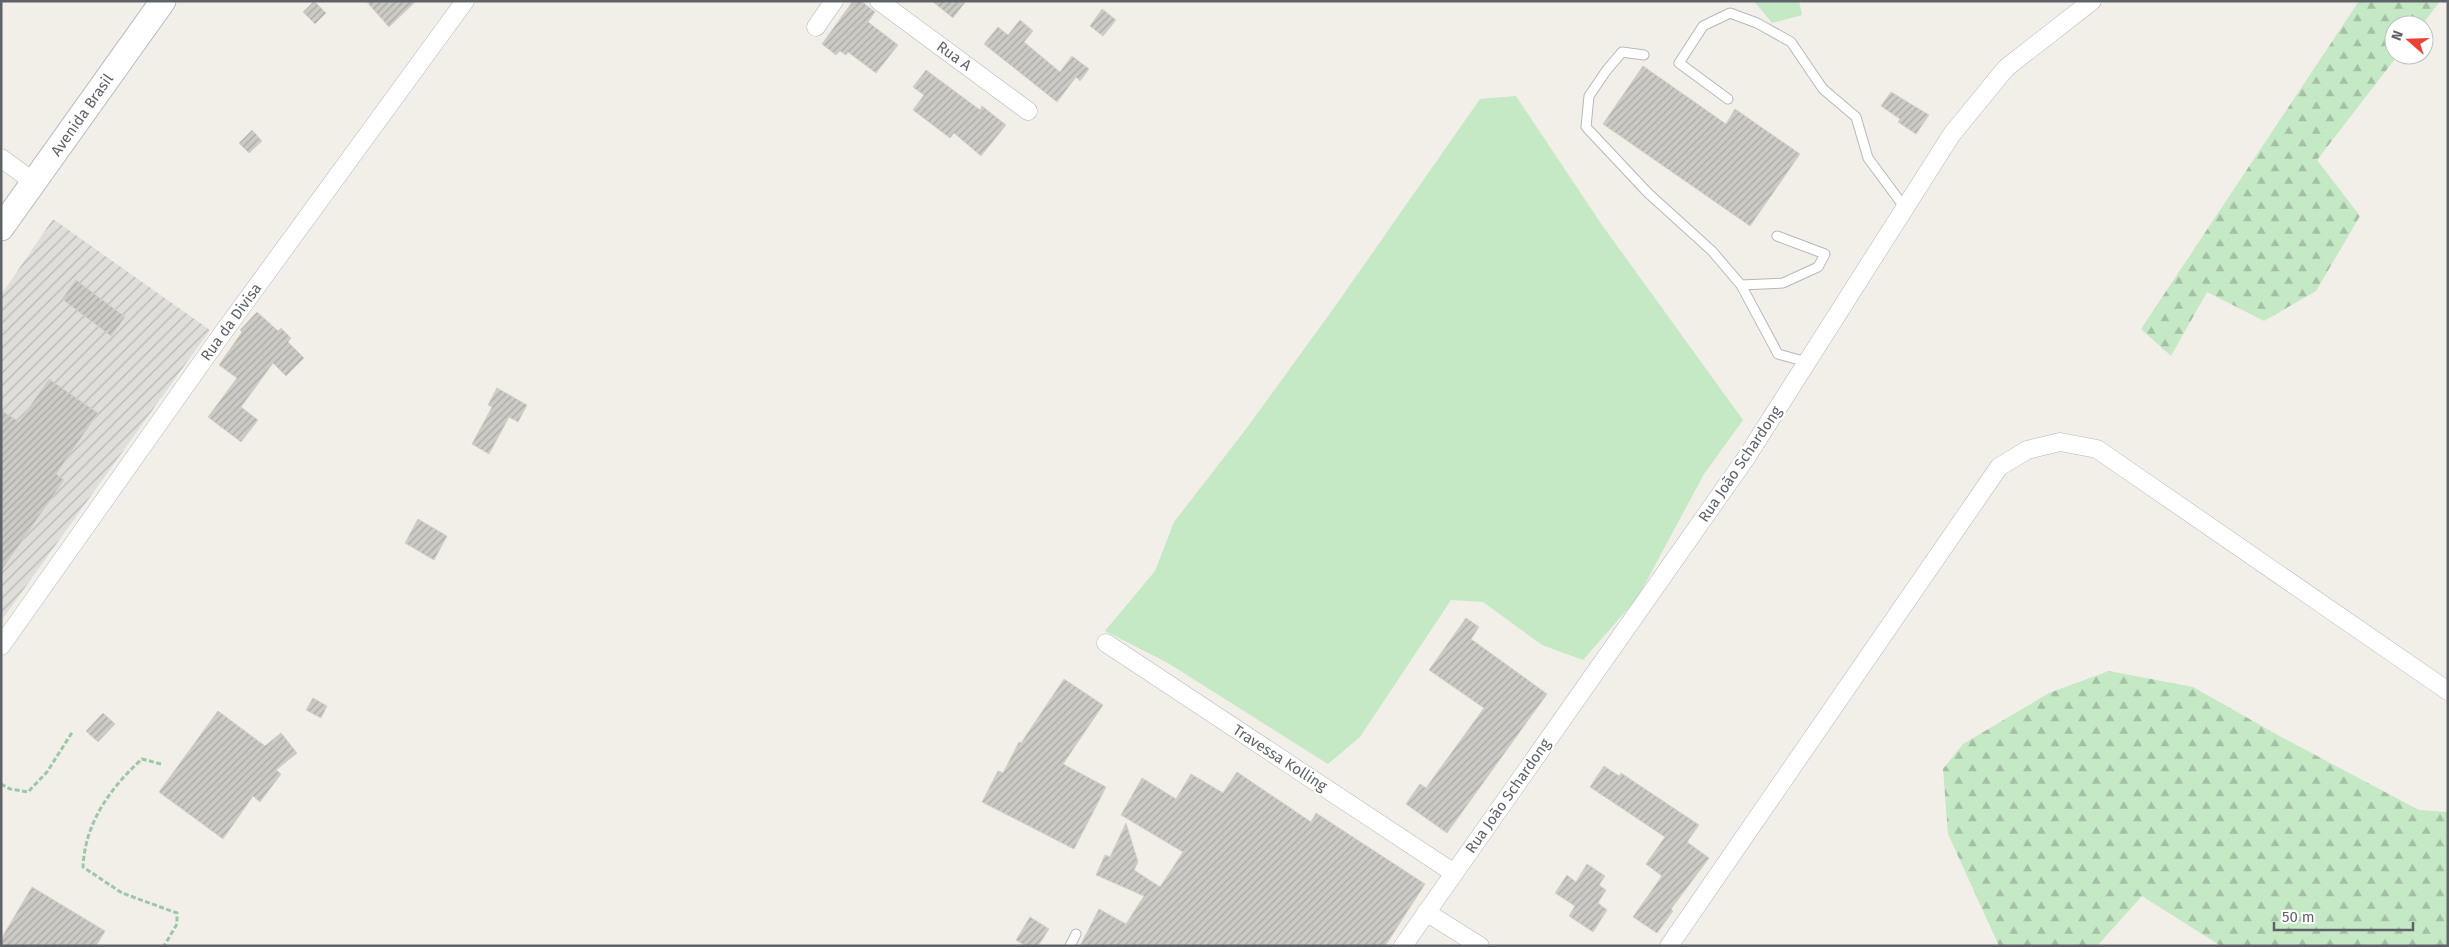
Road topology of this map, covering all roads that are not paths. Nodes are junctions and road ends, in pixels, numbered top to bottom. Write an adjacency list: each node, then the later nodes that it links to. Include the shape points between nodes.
1 (465, 1): 18 (street, Rua da Divisa, via 222,334)
2 (834, 1): 6 (street)
3 (880, 1): 9 (street, Rua A)
4 (2092, 1): 12 (street, Rua João Schardong, via 2006,68 1952,134)
5 (157, 3): 11 (main road, Avenida Brasil)
6 (816, 27)
7 (1644, 55): 15 (lane, via 1622,52 1606,70 1589,96 1586,127)
8 (1728, 99): 12 (lane, via 1679,63 1703,26 1730,13 1757,23 1791,42 1823,89 1856,117 1868,158)
9 (1028, 111)
10 (1, 158): 11 (street)
11 (34, 182): 13 (main road, Avenida Brasil)
12 (1905, 208): 16 (street, Rua João Schardong)
13 (1, 228)
14 (1777, 236): 15 (lane, via 1825,254 1818,267 1783,283)
15 (1741, 284): 16 (lane, via 1778,354)
16 (1807, 362): 20 (street, Rua João Schardong, via 1746,458)
17 (1106, 643): 20 (street, Travessa Kolling)
18 (1, 646)
19 (2448, 692): 26 (street, via 2098,449 2060,442 2027,450 1999,467)
20 (1454, 872): 21 (street, Rua João Schardong)
21 (1426, 912): 24 (street, Rua João Schardong); 25 (street)
22 (1076, 934): 23 (lane)
23 (1070, 946)
24 (1403, 946)
25 (1480, 946)
26 (1670, 946)

